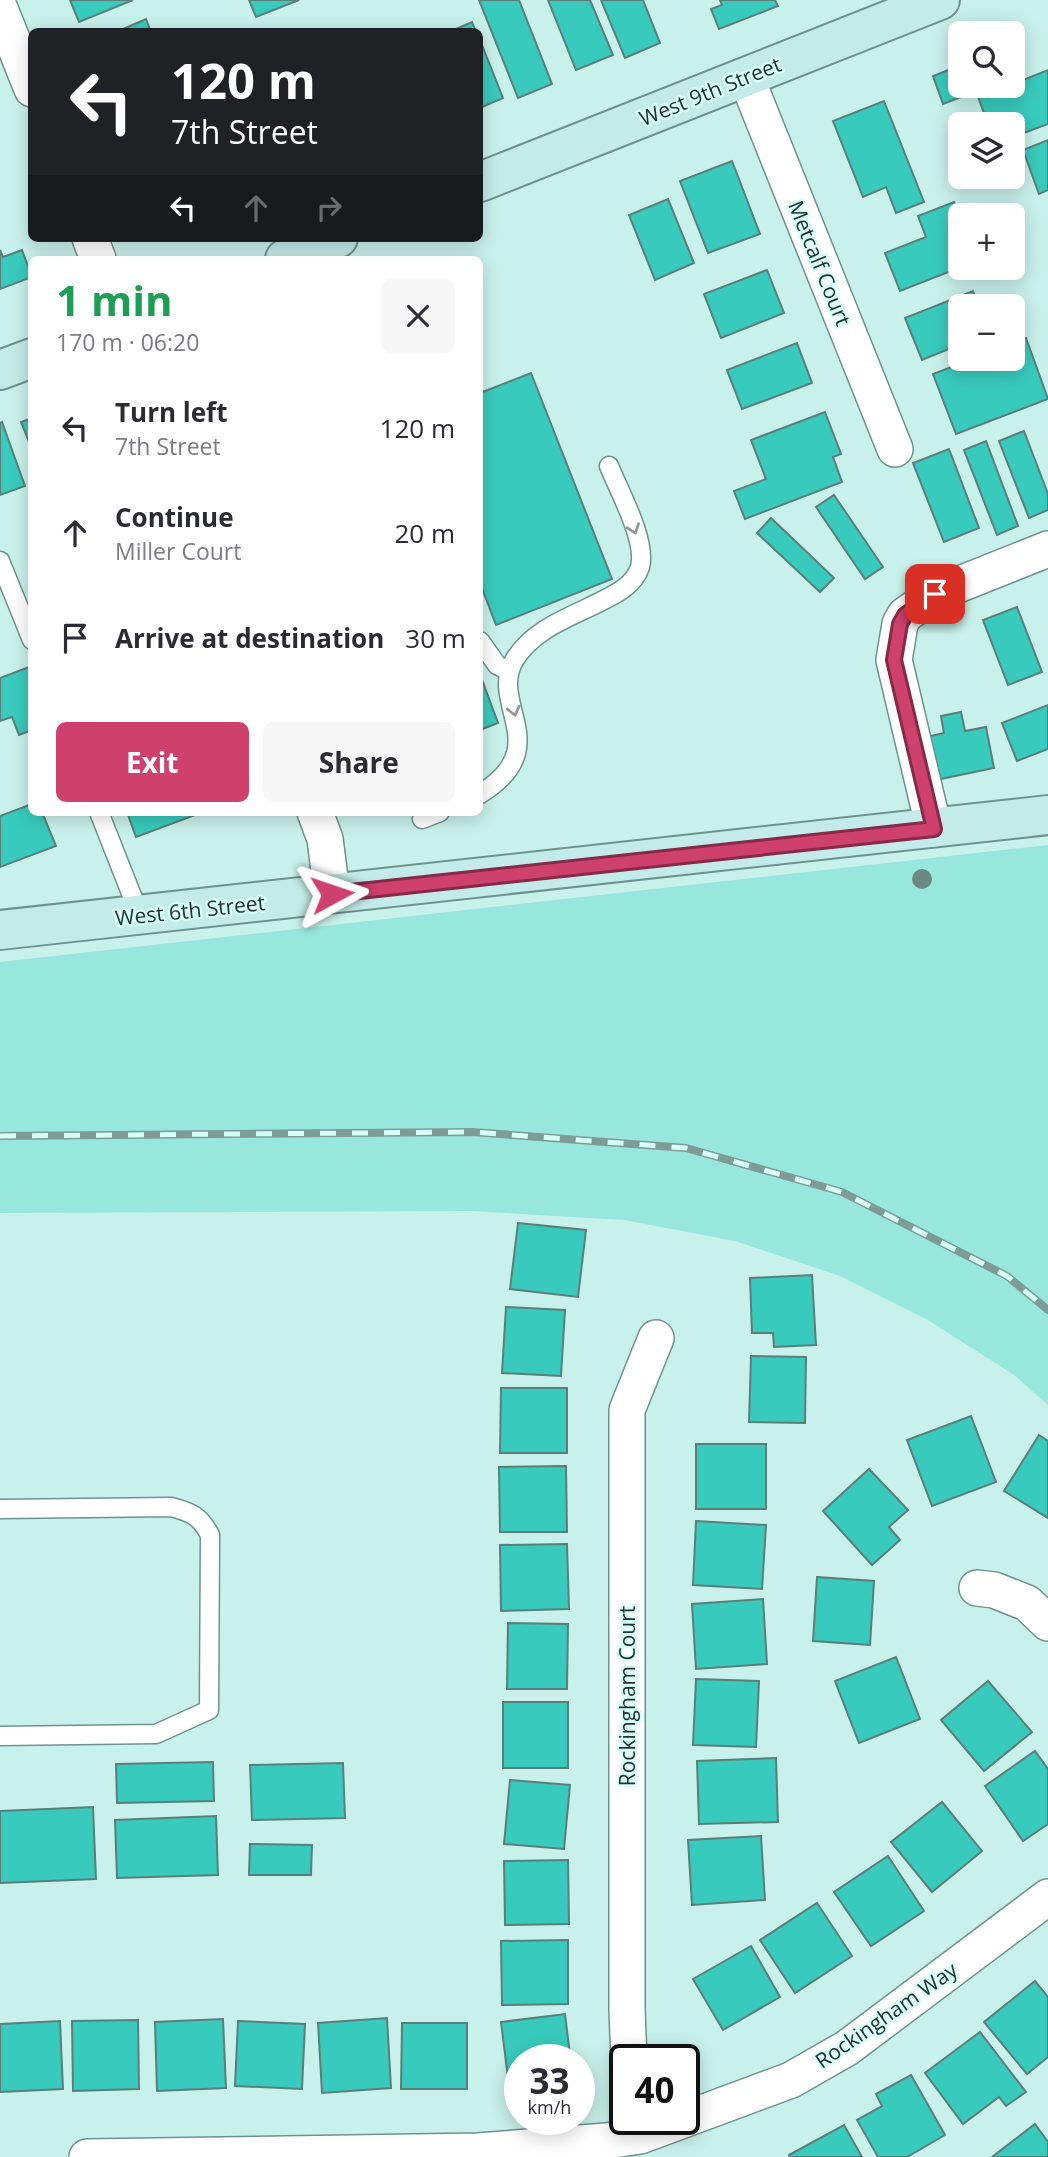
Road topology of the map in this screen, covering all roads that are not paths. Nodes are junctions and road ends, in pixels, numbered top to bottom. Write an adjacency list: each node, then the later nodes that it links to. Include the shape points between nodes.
1 (940, 0): 3 (street, West 9th Street)
2 (0, 9): 4 (street)
3 (746, 77): 5 (street, West 9th Street); 10 (street, Metcalf Court)
4 (28, 79)
5 (483, 181)
6 (328, 242): 7 (street)
7 (293, 256)
8 (28, 360): 9 (street)
9 (0, 370)
10 (895, 449)
11 (609, 466): 16 (lane, one-way to 16, via 639,542 640,568 634,580 611,598 543,632 516,657)
12 (1048, 550): 23 (street, via 935,594 905,615 900,624 894,660)
13 (0, 561): 14 (lane)
14 (28, 630)
15 (483, 644): 16 (lane, via 497,665)
16 (509, 671): 17 (lane, one-way to 17, via 519,737 508,769)
17 (483, 792)
18 (101, 816): 25 (lane)
19 (317, 816): 24 (street, via 326,839)
20 (430, 816): 22 (lane)
21 (1048, 816): 23 (street, West 6th Street)
22 (422, 819)
23 (934, 829): 24 (street, West 6th Street)
24 (332, 894): 25 (street, West 6th Street)
25 (141, 916): 26 (street, West 6th Street)
26 (0, 930)
27 (656, 1338): 33 (street, Rockingham Court, via 626,1410)
28 (0, 1509): 31 (lane, via 171,1507 192,1512 203,1521 209,1535 209,1710 156,1734)
29 (976, 1588): 30 (street, via 1027,1603)
30 (1048, 1623)
31 (0, 1736)
32 (1048, 1897): 34 (street, Rockingham Way, via 847,2048 790,2080)
33 (628, 2044)
34 (700, 2109)
35 (621, 2135): 36 (street, Rockingham Way, via 606,2141 478,2151)
36 (87, 2157)

